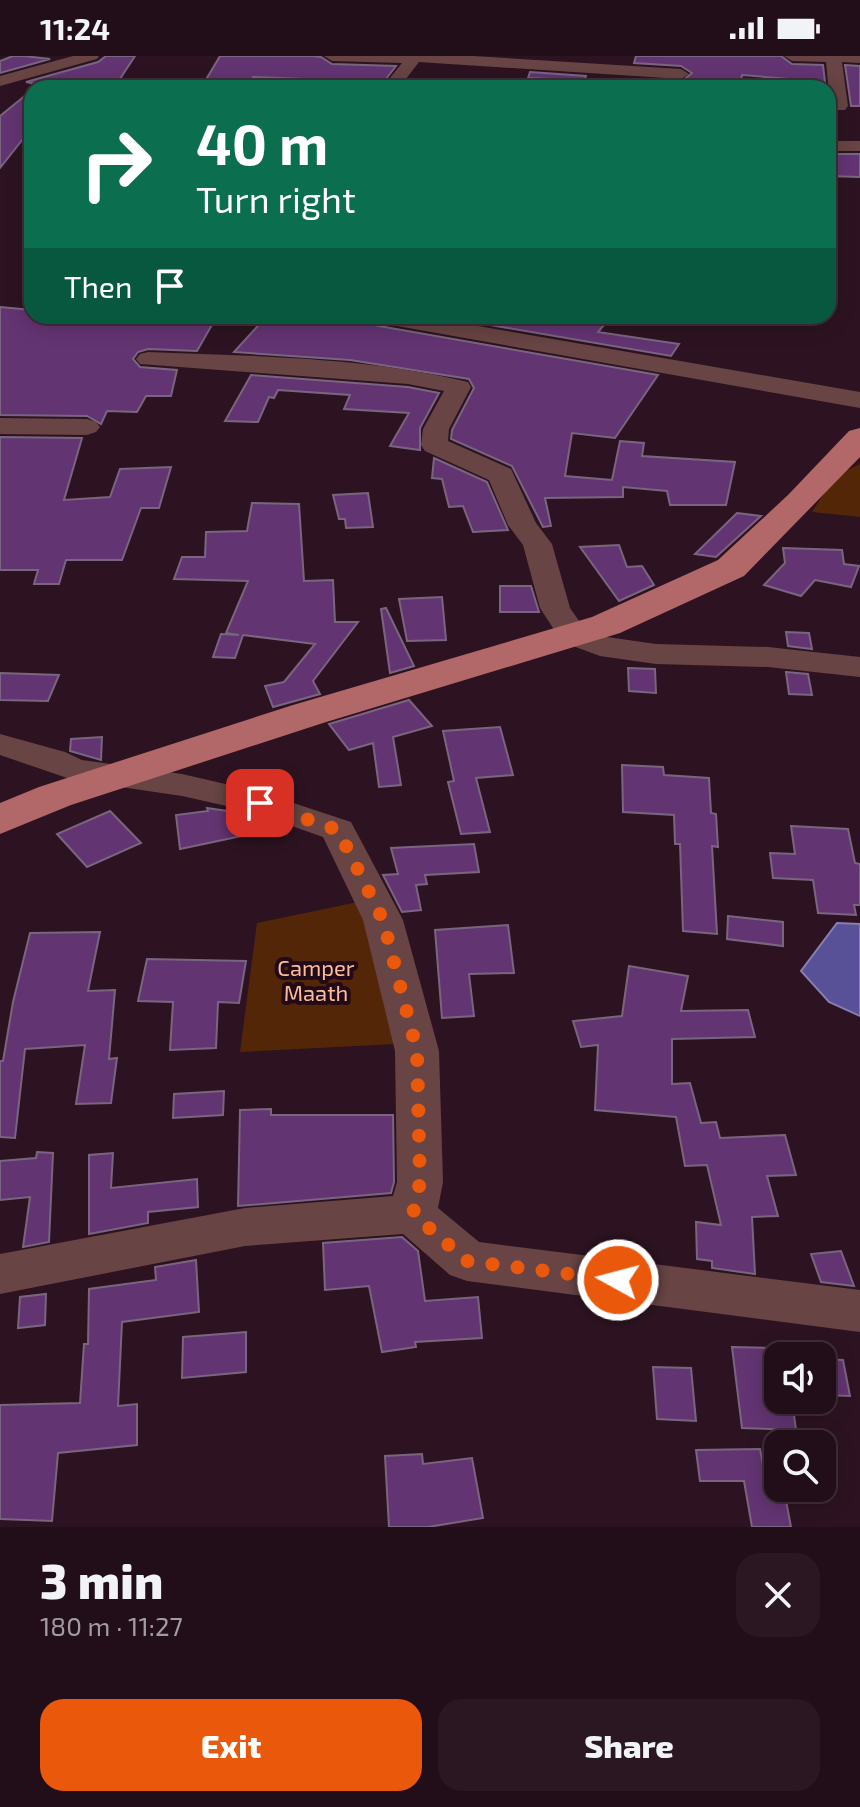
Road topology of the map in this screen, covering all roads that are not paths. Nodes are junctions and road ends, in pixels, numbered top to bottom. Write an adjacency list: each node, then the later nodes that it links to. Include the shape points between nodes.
1 (60, 56): 10 (street)
2 (91, 56): 15 (street)
3 (332, 56): 9 (street)
4 (685, 56): 13 (street)
5 (792, 56): 7 (street)
6 (443, 57): 9 (street); 12 (street)
7 (834, 58): 8 (street); 14 (street)
8 (860, 58)
9 (413, 59): 11 (street)
10 (0, 72)
11 (396, 80)
12 (669, 80)
13 (679, 80)
14 (834, 80)
15 (0, 81)
16 (860, 107): 17 (street)
17 (836, 108)
18 (836, 146): 19 (street)
19 (860, 146)
20 (426, 324): 22 (street)
21 (148, 359): 26 (street, via 408,377 459,387 436,429 434,445 501,475 522,525 537,544 555,608)
22 (860, 400)
23 (0, 426): 24 (street)
24 (87, 427)
25 (860, 438): 26 (main road, via 731,568)
26 (573, 635): 27 (street, via 600,646 656,654 768,657); 29 (main road)
27 (860, 667)
28 (0, 744): 29 (street, via 73,769)
29 (116, 776): 30 (main road); 31 (street, via 260,803 338,830 383,920 417,1051 420,1182)
30 (0, 820)
31 (413, 1214): 32 (street, via 245,1227); 33 (street, via 467,1261)
32 (0, 1274)
33 (860, 1311)

